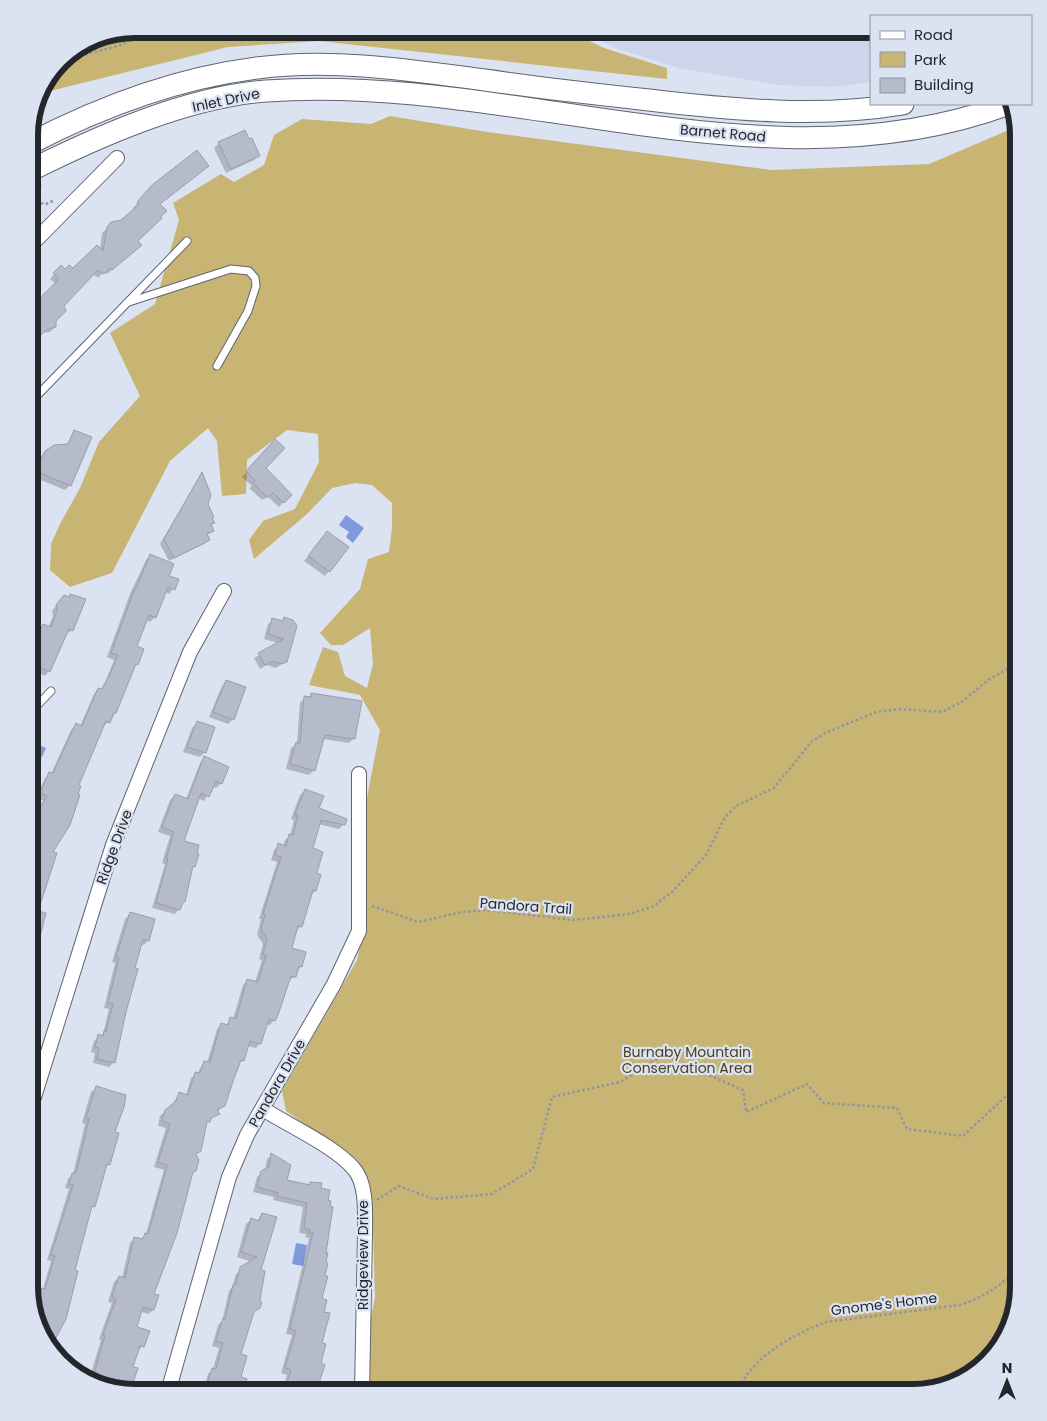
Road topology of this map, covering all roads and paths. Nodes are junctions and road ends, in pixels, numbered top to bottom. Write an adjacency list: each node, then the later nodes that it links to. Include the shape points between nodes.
1 (132, 38): 2 (path)
2 (80, 55)
3 (435, 74): 5 (main road, Barnet Road, via 767,111 827,112); 7 (main road, Inlet Drive, via 358,66 258,68 210,76 140,95)
4 (435, 96): 6 (main road, Barnet Road, via 677,129 766,137 826,138 880,134 942,123); 9 (main road, Inlet Drive, via 354,89 263,91 148,118)
5 (894, 105)
6 (1005, 105)
7 (38, 140)
8 (117, 158): 13 (street)
9 (49, 161): 10 (main road, Inlet Drive); 11 (path, via 48,177)
10 (38, 166)
11 (38, 188)
12 (38, 202): 13 (path, via 46,204 59,198)
13 (70, 207): 14 (street)
14 (38, 238)
15 (187, 241): 16 (lane)
16 (129, 302): 17 (lane, via 231,269 249,271 255,278 253,299); 18 (lane)
17 (217, 366)
18 (38, 395)
19 (224, 590): 25 (street, Ridge Drive, via 190,652 113,845)
20 (1010, 668): 24 (path, Pandora Trail, via 942,712 876,712 812,741 774,788 736,806 725,817 706,855 654,906 630,914 573,920 486,910 418,922)
21 (51, 692): 22 (lane)
22 (38, 705)
23 (360, 774): 24 (street, Pandora Drive)
24 (358, 901): 27 (street, Pandora Drive, via 359,931 334,984)
25 (38, 1084)
26 (1010, 1092): 28 (path, via 963,1136 907,1129 898,1108 824,1103 807,1084 746,1112 743,1090 663,1056 620,1082 552,1097 533,1169 492,1194 434,1199 399,1186)
27 (263, 1110): 28 (street, Ridgeview Drive, via 336,1153 355,1169); 30 (street, Pandora Drive, via 247,1135 229,1177)
28 (365, 1207): 31 (street, Ridgeview Drive)
29 (1010, 1275): 32 (path, Gnome's Home, via 999,1287 967,1303 826,1322 811,1327 759,1359)
30 (170, 1384)
31 (362, 1384)
32 (741, 1384)

